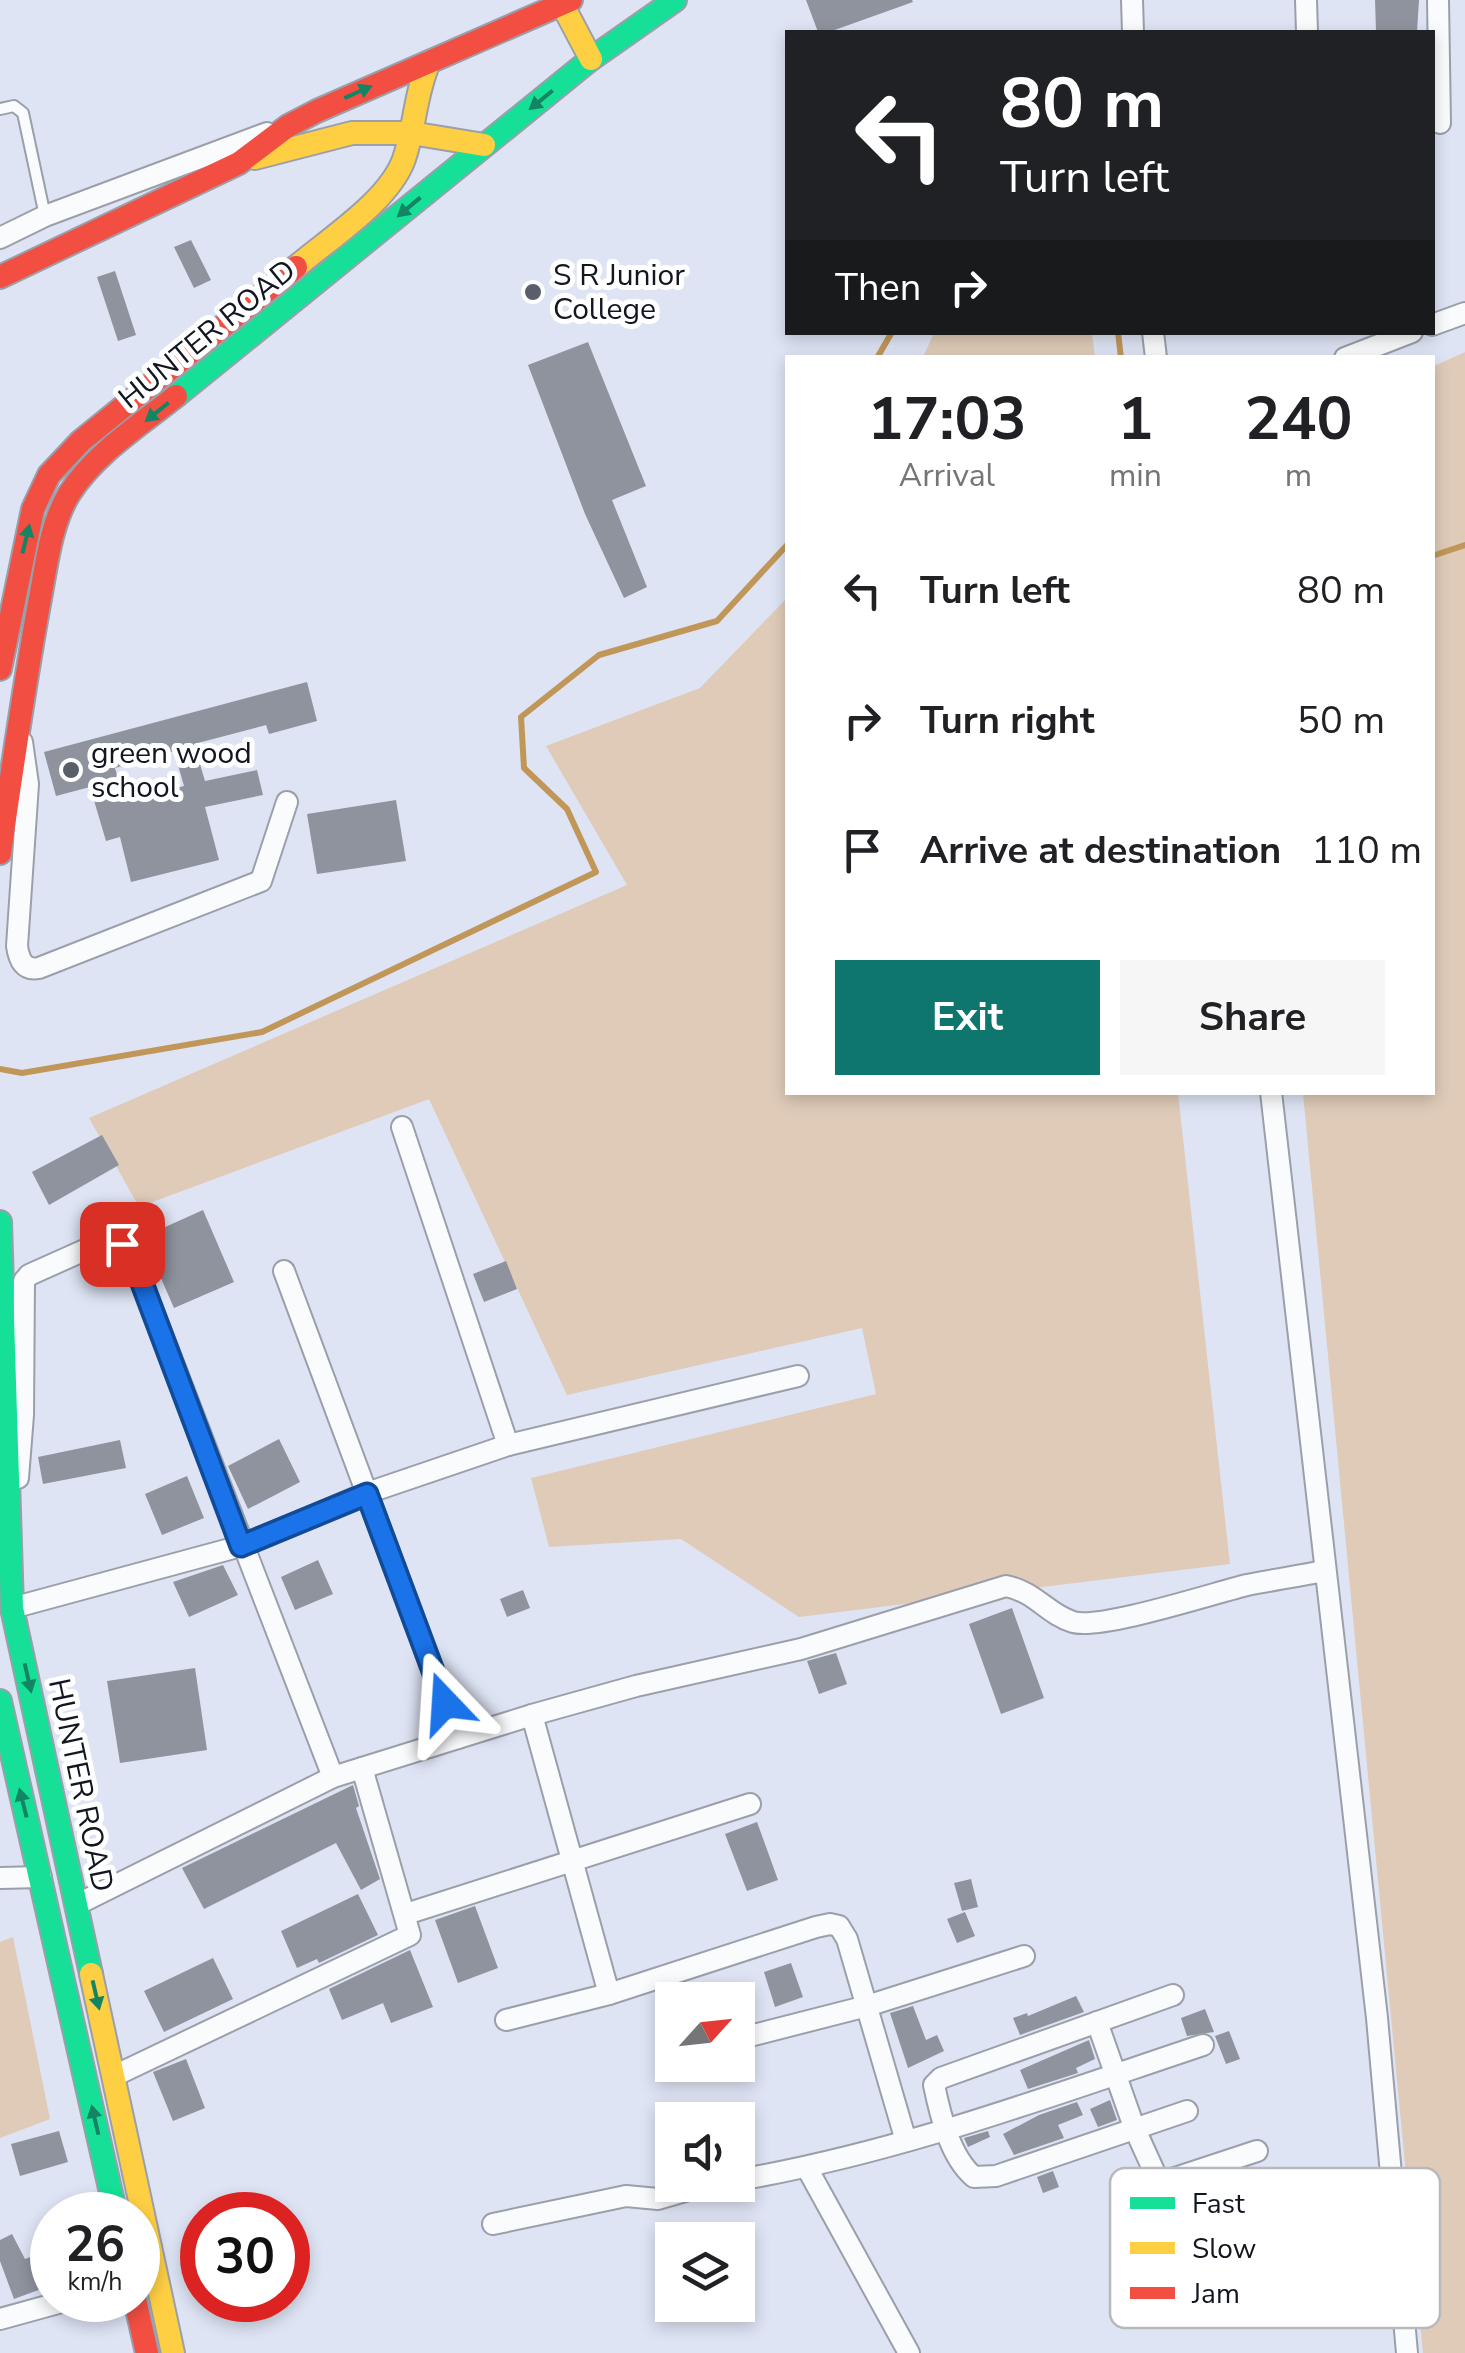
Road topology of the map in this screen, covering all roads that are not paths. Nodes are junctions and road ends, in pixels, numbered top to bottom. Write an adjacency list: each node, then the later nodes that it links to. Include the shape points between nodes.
1 (675, 0): 8 (street, HUNTER ROAD)
2 (1132, 0): 6 (street)
3 (1306, 0): 7 (street)
4 (1438, 0): 11 (street)
5 (558, 3): 8 (street); 9 (street)
6 (1133, 30)
7 (1307, 30)
8 (591, 59): 14 (street, HUNTER ROAD, one-way to 14)
9 (430, 62): 12 (street, one-way to 9); 13 (street, HUNTER ROAD, via 418,84)
10 (0, 109): 16 (lane, via 14,106 23,113)
11 (1440, 122)
12 (288, 126): 15 (street); 16 (street)
13 (412, 133): 14 (street); 15 (street, via 352,133); 23 (street, HUNTER ROAD, one-way to 13, via 33,509 49,475 81,441 390,187)
14 (484, 145): 24 (street, HUNTER ROAD, one-way to 24, via 80,479 67,496 50,548)
15 (239, 163): 18 (street)
16 (45, 216): 17 (street)
17 (0, 238)
18 (0, 277)
19 (1465, 312): 20 (street)
20 (1435, 324)
21 (1404, 335): 22 (street)
22 (1353, 355)
23 (0, 669)
24 (18, 726): 25 (street, via 28,784 17,946 28,968 261,881); 26 (street, HUNTER ROAD)
25 (287, 802)
26 (0, 852)
27 (1271, 1095): 37 (street)
28 (402, 1127): 33 (street)
29 (0, 1222): 30 (street, HUNTER ROAD)
30 (0, 1232): 35 (street, HUNTER ROAD)
31 (284, 1271): 34 (street)
32 (798, 1376): 33 (street)
33 (508, 1445): 34 (street)
34 (367, 1494): 36 (street); 42 (street)
35 (7, 1513): 36 (street, via 21,1450 24,1281 114,1240 131,1254); 38 (street, HUNTER ROAD)
36 (241, 1546): 38 (street); 44 (street)
37 (1324, 1571): 40 (street, via 1076,1623 1026,1590 1006,1586 801,1648); 69 (street)
38 (12, 1608): 49 (street, HUNTER ROAD, one-way to 49)
39 (0, 1701): 41 (street, HUNTER ROAD)
40 (532, 1715): 42 (street); 46 (street)
41 (4, 1738): 47 (street, HUNTER ROAD, one-way to 41)
42 (458, 1738): 43 (street)
43 (362, 1768): 44 (street); 50 (street)
44 (333, 1776): 49 (street)
45 (750, 1804): 46 (street)
46 (572, 1862): 50 (street); 52 (street)
47 (41, 1877): 48 (street); 71 (street, HUNTER ROAD, one-way to 47)
48 (0, 1878)
49 (76, 1906): 60 (street, HUNTER ROAD, one-way to 60)
50 (406, 1914): 60 (street, via 410,1935)
51 (1024, 1956): 54 (street)
52 (609, 1994): 54 (street, via 830,1924 840,1926 847,1939); 55 (street)
53 (1173, 1995): 56 (street)
54 (867, 2006): 57 (street); 64 (street)
55 (506, 2020)
56 (1097, 2022): 59 (street); 63 (street, via 936,2080)
57 (755, 2035)
58 (1202, 2045): 59 (street)
59 (1117, 2074): 62 (street); 63 (street)
60 (114, 2076): 72 (street, HUNTER ROAD)
61 (1187, 2111): 62 (street)
62 (1134, 2127): 63 (street, via 996,2176 974,2177); 67 (street)
63 (946, 2129): 64 (street)
64 (906, 2141): 66 (street)
65 (1258, 2150): 68 (street)
66 (807, 2168): 70 (street); 82 (street)
67 (1153, 2168)
68 (1205, 2168)
69 (1390, 2168)
70 (755, 2177)
71 (111, 2192)
72 (133, 2192)
73 (655, 2199): 74 (street, via 626,2196)
74 (493, 2224)
75 (30, 2311): 77 (street)
76 (160, 2316): 81 (street, HUNTER ROAD)
77 (0, 2319)
78 (140, 2322): 80 (street)
79 (1405, 2328): 83 (street)
80 (147, 2353)
81 (173, 2353)
82 (910, 2353)
83 (1407, 2353)

